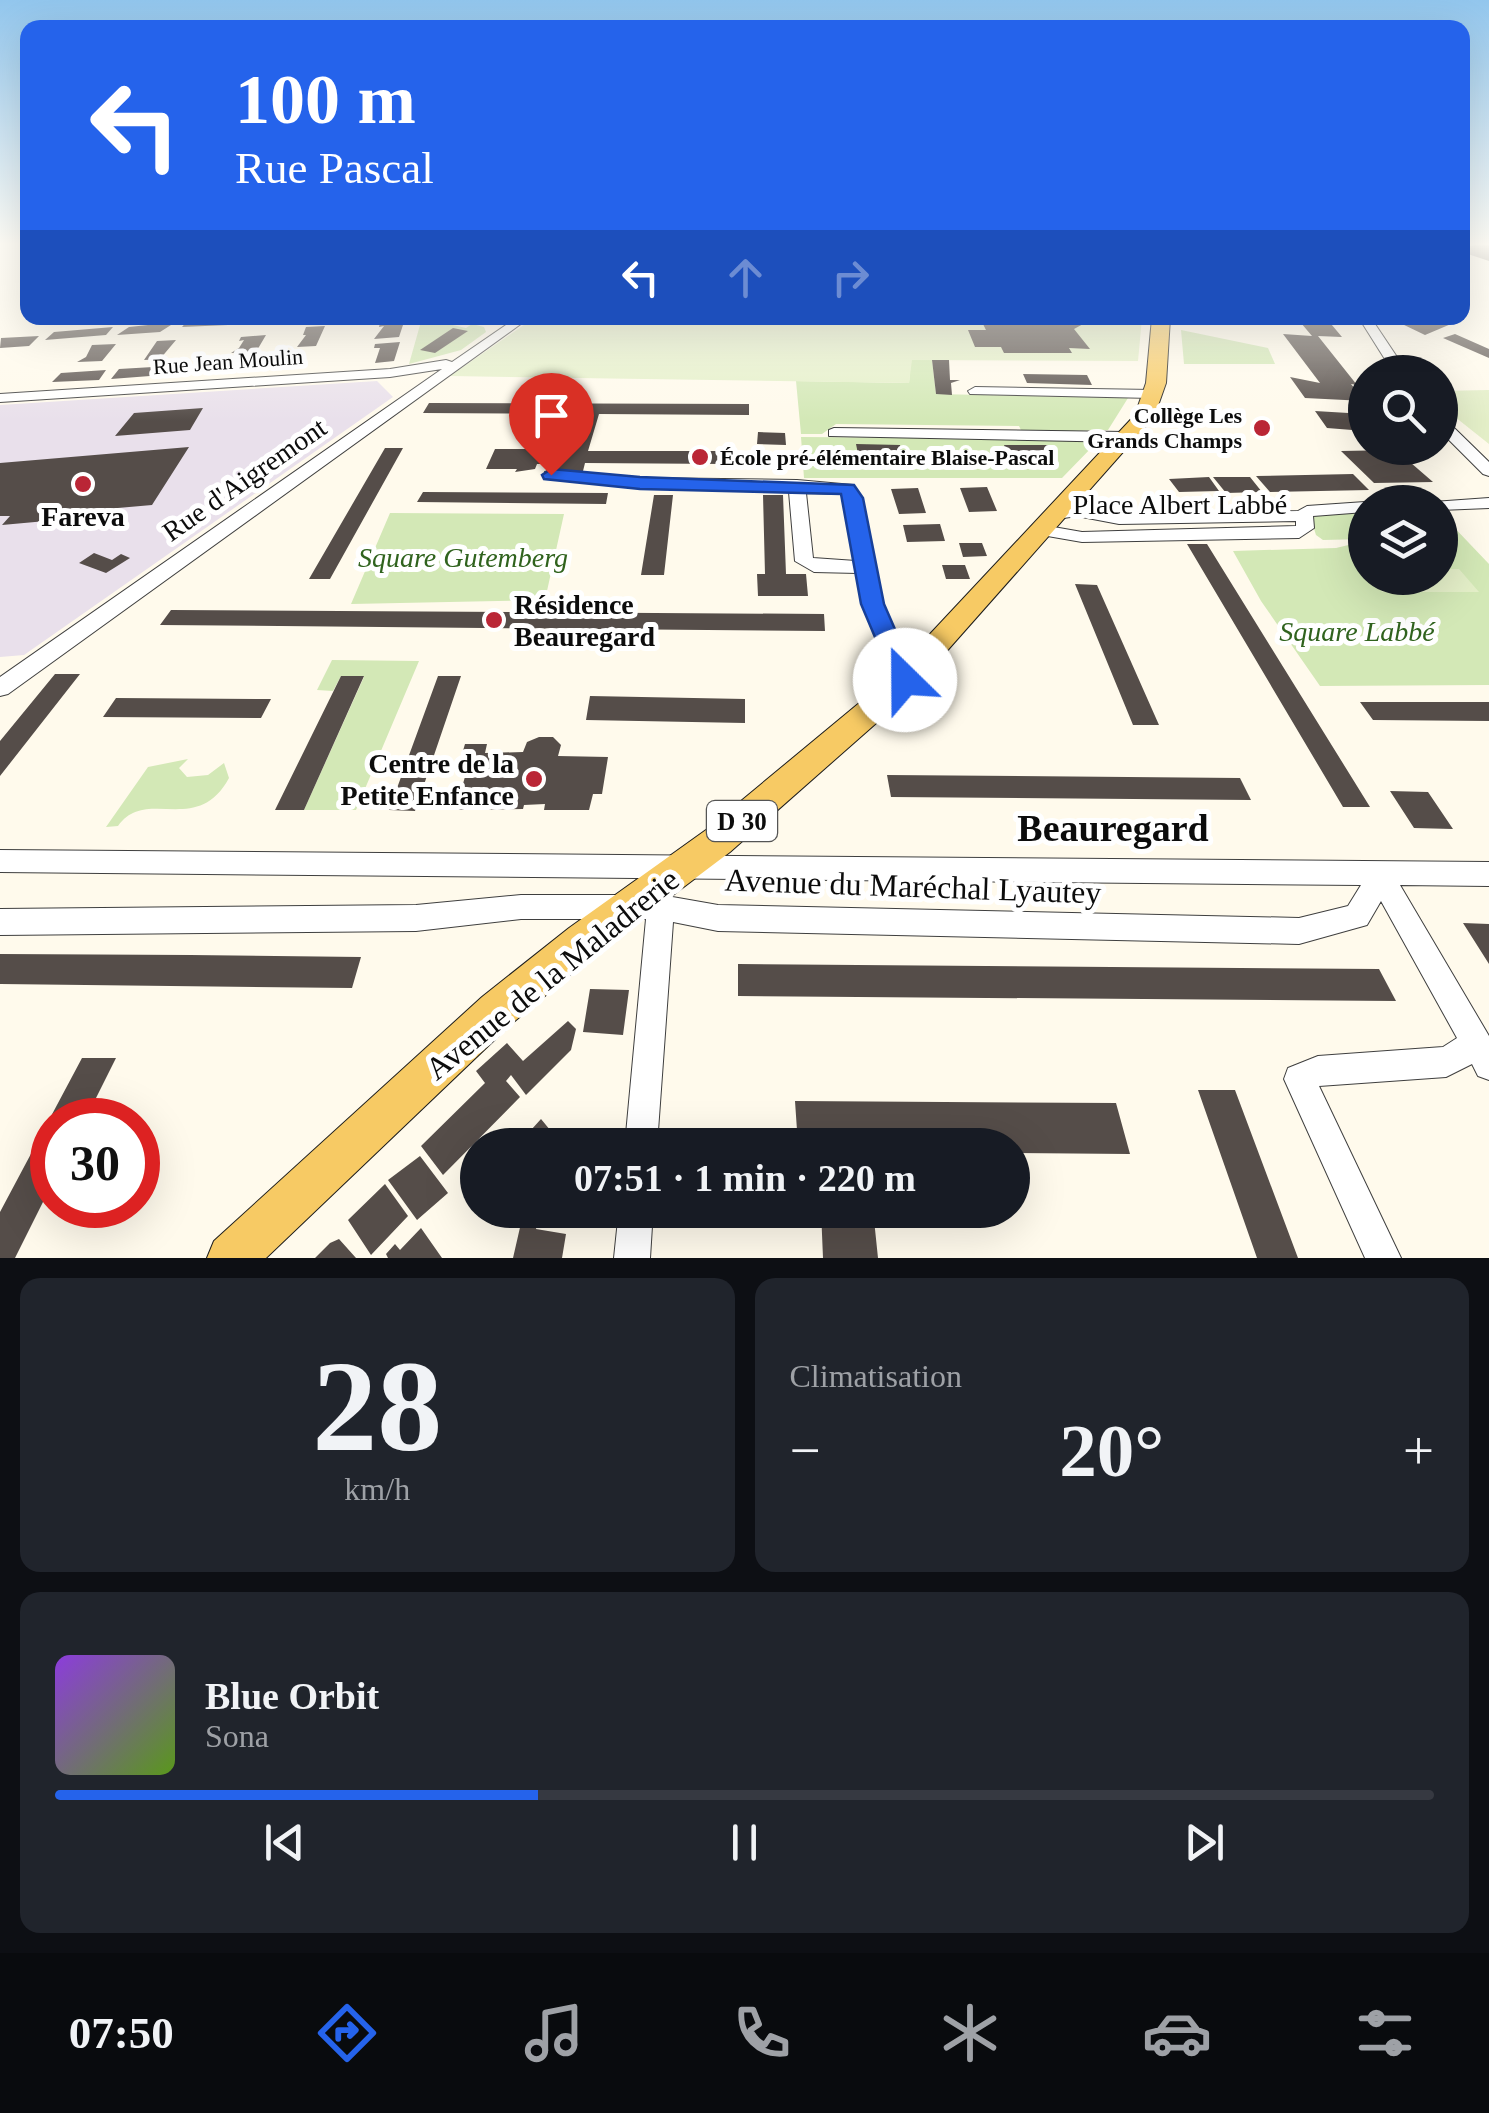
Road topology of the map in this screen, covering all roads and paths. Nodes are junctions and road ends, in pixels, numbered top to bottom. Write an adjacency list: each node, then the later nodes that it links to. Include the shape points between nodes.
1 (511, 325): 5 (street, Rue d'Aigremont)
2 (1160, 325): 7 (main road, Avenue de la Maladrerie / D 30)
3 (1369, 325): 4 (street)
4 (1389, 355)
5 (421, 380): 8 (street, Rue Jean Moulin, via 390,374); 21 (street, Rue d'Aigremont)
6 (975, 391): 7 (street)
7 (1152, 394): 10 (main road, Avenue de la Maladrerie / D 30, via 1144,417)
8 (0, 398)
9 (834, 434): 10 (street)
10 (1125, 437): 18 (main road, Avenue de la Maladrerie / D 30)
11 (1458, 440): 12 (street)
12 (1489, 470)
13 (551, 475): 14 (street)
14 (797, 485): 19 (street, via 847,488); 19 (street, via 804,560)
15 (1489, 503): 16 (street)
16 (1458, 504)
17 (1348, 507): 18 (street, Place Albert Labbé, via 1307,511 1306,528 1299,532 1082,538)
18 (1050, 522): 20 (main road, Avenue de la Maladrerie / D 30)
19 (867, 567): 20 (street, via 872,604)
20 (905, 680): 23 (main road, Avenue de la Maladrerie / D 30)
21 (0, 688)
22 (0, 861): 23 (street, Avenue du Maréchal Lyautey)
23 (682, 868): 25 (street, Avenue du Maréchal Lyautey); 26 (main road, Avenue de la Maladrerie / D 30)
24 (1488, 875): 25 (street, Avenue du Maréchal Lyautey)
25 (1380, 876): 26 (street, Avenue du Maréchal Lyautey, via 1357,916 1300,931 718,918); 28 (street)
26 (646, 907): 27 (street, Avenue du Maréchal Lyautey, via 521,907 416,918); 29 (street); 31 (main road, Avenue de la Maladrerie / D 30, via 582,941 496,1011)
27 (0, 922)
28 (1483, 1055): 33 (street, via 1299,1078)
29 (641, 1128)
30 (634, 1228): 32 (street)
31 (231, 1258)
32 (632, 1258)
33 (1383, 1258)

